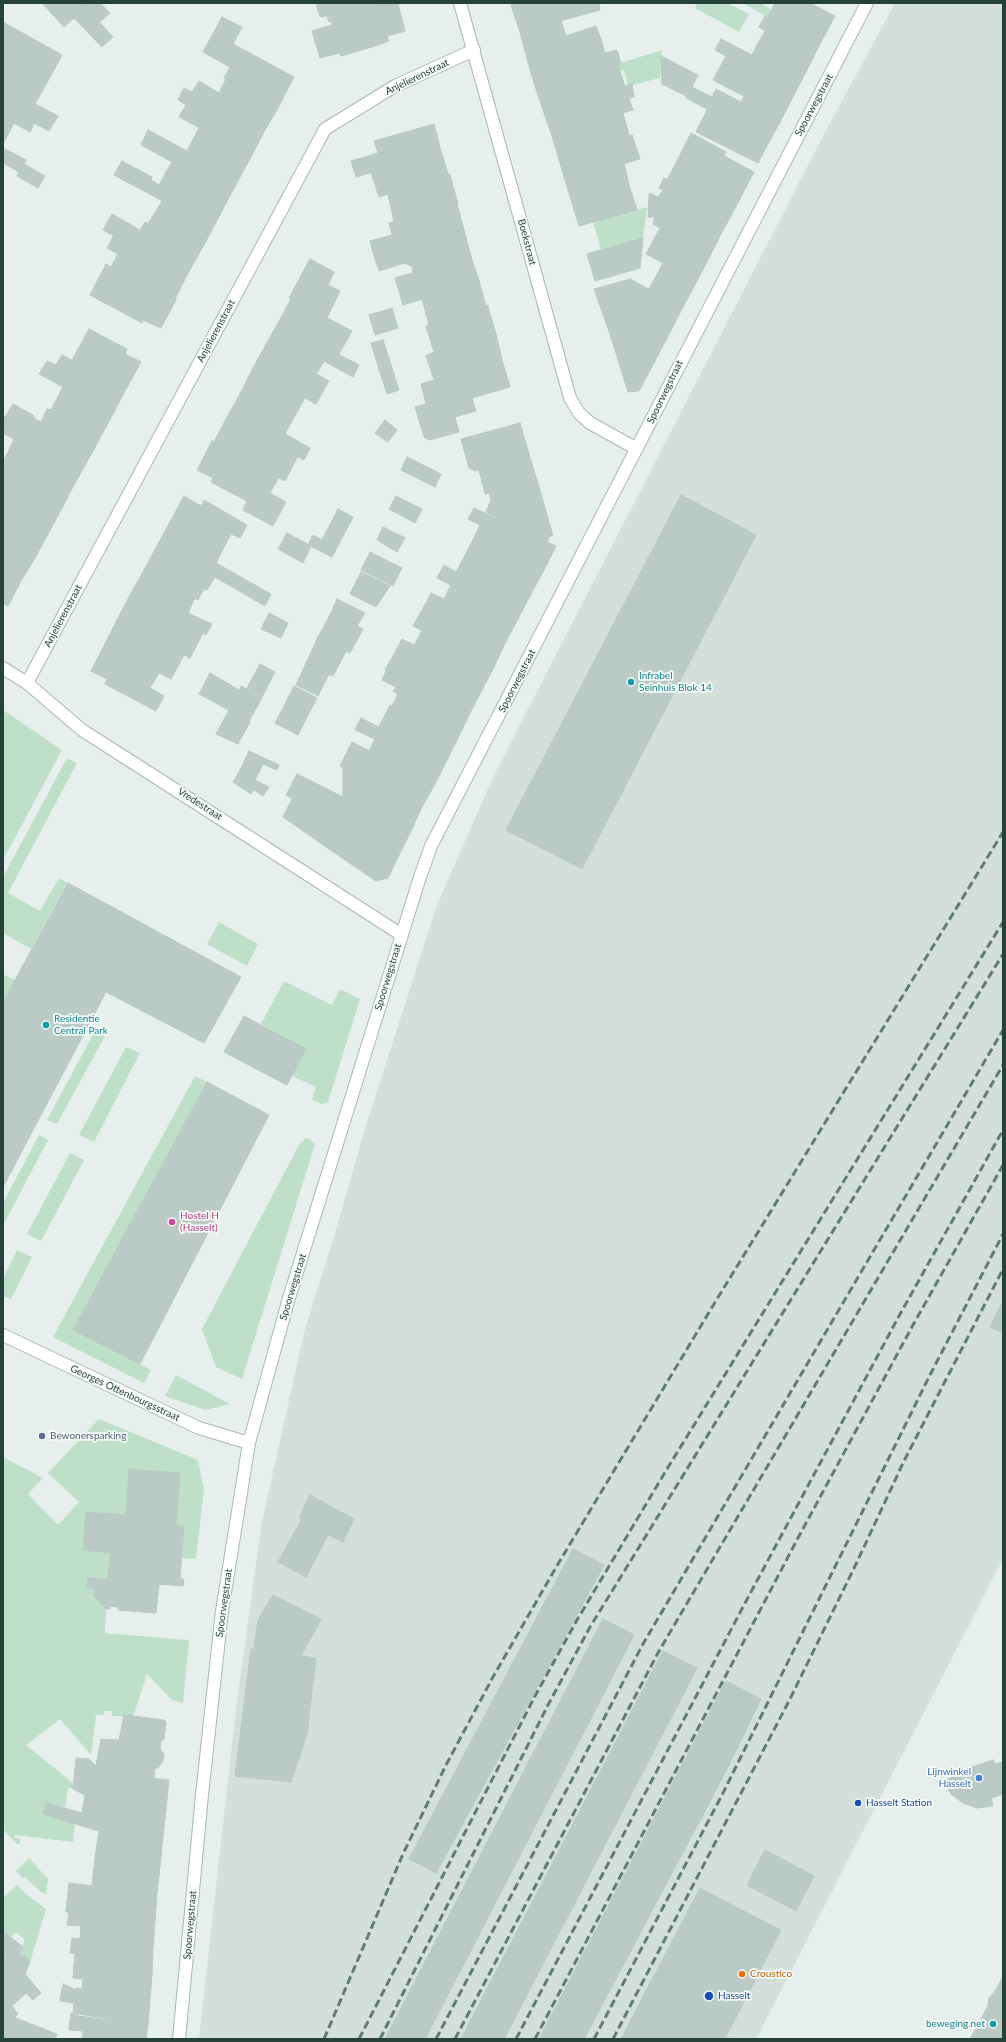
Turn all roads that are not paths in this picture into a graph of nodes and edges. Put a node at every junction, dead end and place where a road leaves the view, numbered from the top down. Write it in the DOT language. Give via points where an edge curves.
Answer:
graph roads {
  1 [pos="460,3"];
  2 [pos="867,3"];
  3 [pos="474,50"];
  4 [pos="637,449"];
  5 [pos="3,668"];
  6 [pos="27,683"];
  7 [pos="402,935"];
  8 [pos="3,1335"];
  9 [pos="249,1443"];
  10 [pos="179,2039"];
  1 -- 3 [label="street, Boekstraat"];
  2 -- 4 [label="street, Spoorwegstraat" via="684,353"];
  3 -- 4 [label="street, Boekstraat" via="570,398 590,423"];
  3 -- 6 [label="street, Anjelierenstraat" via="396,86 324,129"];
  4 -- 7 [label="street, Spoorwegstraat" via="431,846"];
  5 -- 6 [label="street, Vredestraat"];
  6 -- 7 [label="street, Vredestraat" via="82,730"];
  7 -- 9 [label="street, Spoorwegstraat" via="288,1298"];
  8 -- 9 [label="street, Georges Ottenbourgsstraat" via="198,1428"];
  9 -- 10 [label="street, Spoorwegstraat" via="222,1611"];
}
